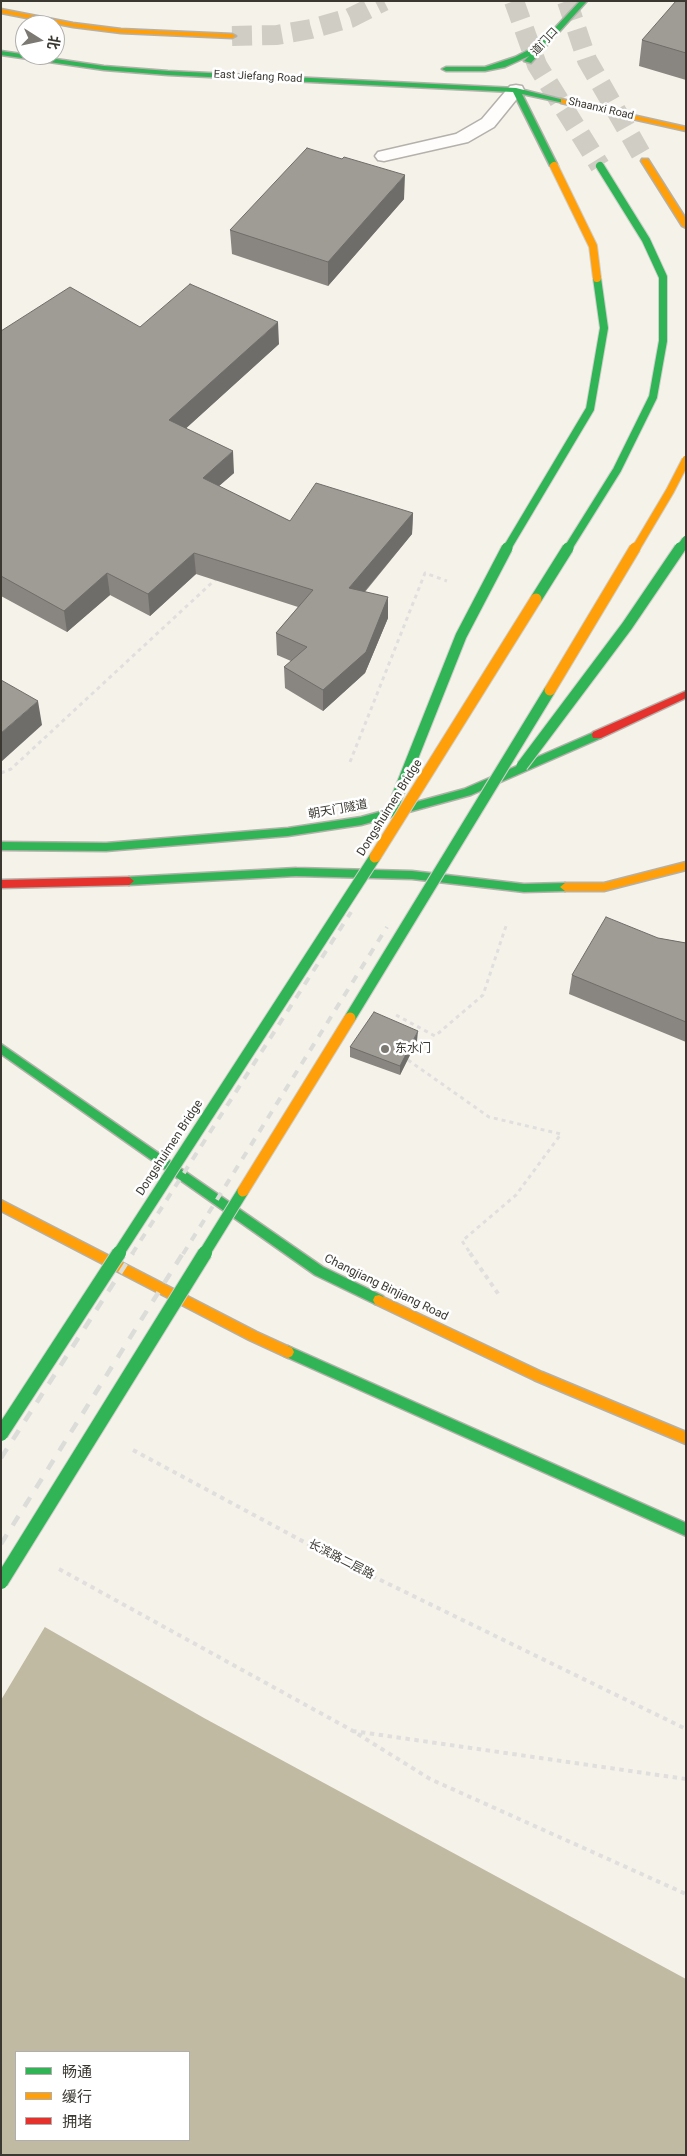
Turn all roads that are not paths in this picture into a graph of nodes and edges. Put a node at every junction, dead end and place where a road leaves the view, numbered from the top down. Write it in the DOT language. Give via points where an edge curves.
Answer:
graph roads {
  1 [pos="584,1"];
  2 [pos="1,12"];
  3 [pos="232,36"];
  4 [pos="540,46"];
  5 [pos="1,54"];
  6 [pos="437,69"];
  7 [pos="518,80"];
  8 [pos="686,129"];
  9 [pos="384,156"];
  10 [pos="645,160"];
  11 [pos="600,166"];
  12 [pos="686,226"];
  13 [pos="686,460"];
  14 [pos="686,540"];
  15 [pos="686,694"];
  16 [pos="1,846"];
  17 [pos="370,866"];
  18 [pos="683,869"];
  19 [pos="1,884"];
  20 [pos="432,885"];
  21 [pos="1,1048"];
  22 [pos="1,1205"];
  23 [pos="1,1434"];
  24 [pos="686,1438"];
  25 [pos="686,1530"];
  26 [pos="1,1582"];
  1 -- 4 [label="main road, 道门口"];
  2 -- 3 [label="main road" via="121,31"];
  4 -- 6 [label="main road" via="518,59 485,69"];
  4 -- 7 [label="main road, 道门口"];
  5 -- 7 [label="main road, East Jiefang Road" via="159,72"];
  7 -- 8 [label="main road, Shaanxi Road"];
  7 -- 9 [label="lane" via="488,123 462,138"];
  7 -- 17 [label="main road, bridge" via="554,166 593,246 604,328 590,409 502,557 461,636"];
  10 -- 12 [label="main road"];
  11 -- 17 [label="main road, Dongshuimen Bridge, bridge" via="646,240 663,277 664,341 653,397 617,470"];
  13 -- 20 [label="main road, bridge"];
  14 -- 20 [label="main road, bridge" via="627,626"];
  15 -- 16 [label="main road, 朝天门隧道" via="467,792 361,821 288,832 106,847"];
  17 -- 23 [label="main road, Dongshuimen Bridge, bridge"];
  18 -- 19 [label="main road" via="604,887 524,888 412,874 296,872 102,883"];
  20 -- 26 [label="main road, bridge"];
  21 -- 24 [label="main road, Changjiang Binjiang Road" via="318,1272 538,1376"];
  22 -- 25 [label="main road" via="253,1336"];
}
